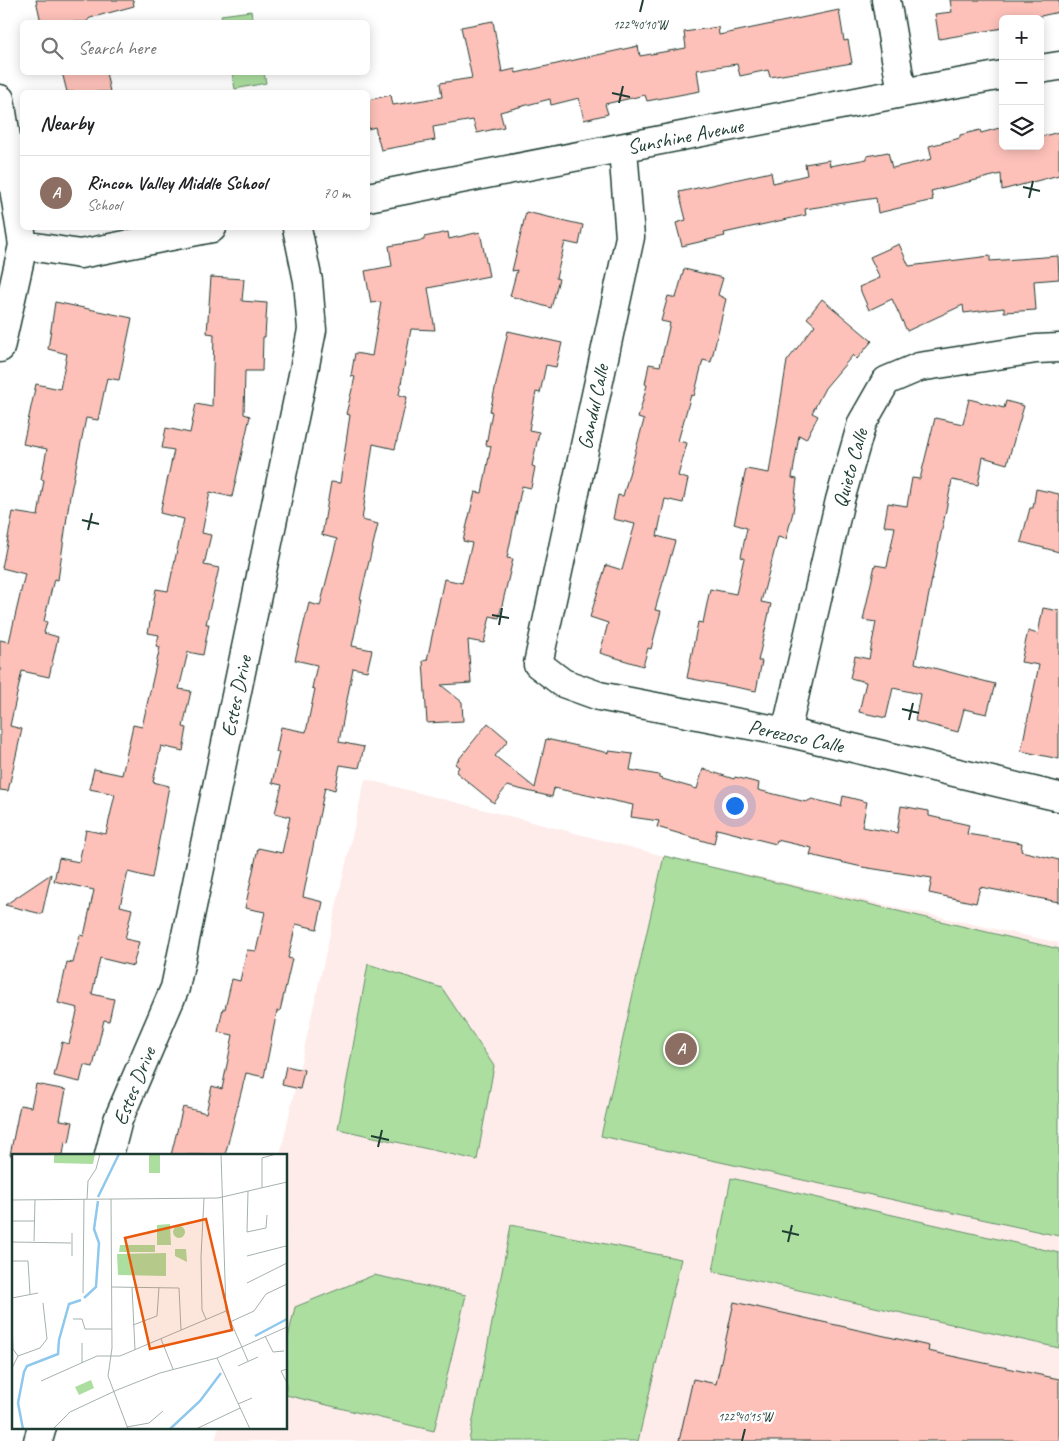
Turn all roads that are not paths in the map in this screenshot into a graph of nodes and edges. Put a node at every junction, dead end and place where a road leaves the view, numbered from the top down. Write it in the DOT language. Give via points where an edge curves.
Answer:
graph roads {
  1 [pos="886,0"];
  2 [pos="1059,66"];
  3 [pos="1044,68"];
  4 [pos="999,76"];
  5 [pos="902,93"];
  6 [pos="1,105"];
  7 [pos="623,149"];
  8 [pos="370,197"];
  9 [pos="20,226"];
  10 [pos="21,230"];
  11 [pos="202,230"];
  12 [pos="297,230"];
  13 [pos="23,245"];
  14 [pos="0,348"];
  15 [pos="1059,348"];
  16 [pos="538,664"];
  17 [pos="786,732"];
  18 [pos="1059,798"];
  19 [pos="109,1154"];
  20 [pos="42,1428"];
  21 [pos="38,1441"];
  1 -- 5 [label="street"];
  2 -- 3 [label="street"];
  4 -- 5 [label="street, Sunshine Avenue"];
  5 -- 7 [label="street, Sunshine Avenue"];
  6 -- 9 [label="street"];
  7 -- 8 [label="street, Sunshine Avenue"];
  7 -- 16 [label="street, Gandul Calle" via="630,237"];
  10 -- 13 [label="street"];
  11 -- 13 [label="street" via="80,254"];
  12 -- 19 [label="street, Estes Drive" via="308,281 312,330 306,362 175,988 118,1120"];
  13 -- 14 [label="street"];
  15 -- 17 [label="street, Quieto Calle" via="919,367 886,381 859,431"];
  16 -- 17 [label="street, Perezoso Calle" via="563,682 599,696"];
  17 -- 18 [label="street, Perezoso Calle"];
  20 -- 21 [label="street"];
}
